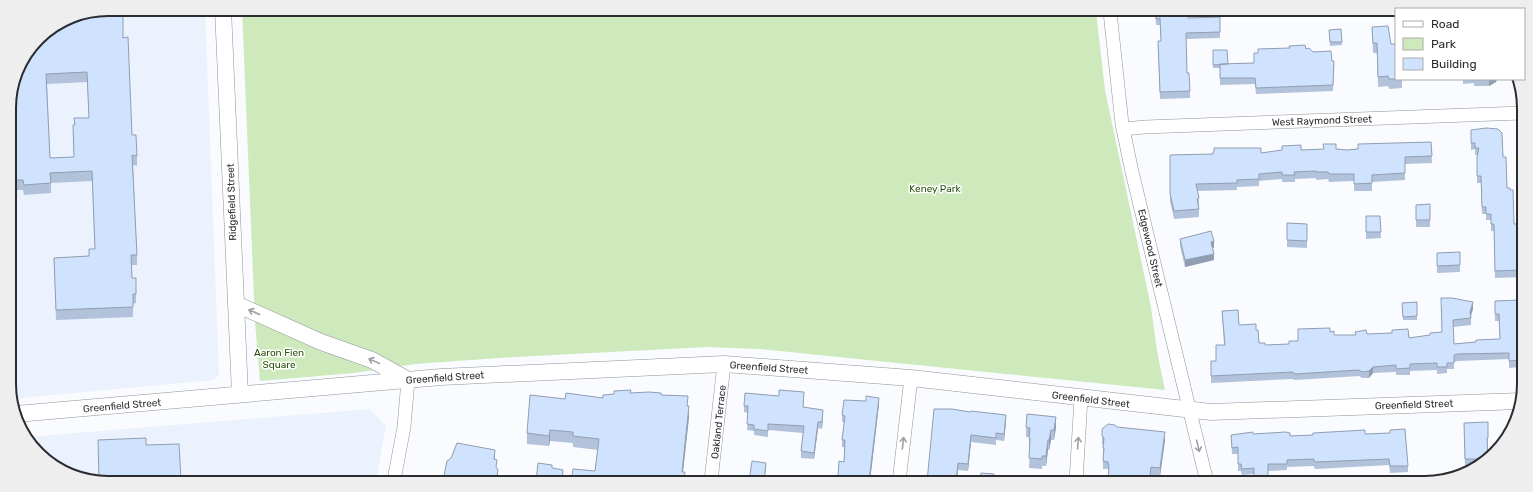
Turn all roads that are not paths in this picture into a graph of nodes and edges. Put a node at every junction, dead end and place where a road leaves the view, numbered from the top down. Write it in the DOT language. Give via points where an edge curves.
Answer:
graph roads {
  1 [pos="223,16"];
  2 [pos="1110,16"];
  3 [pos="1517,113"];
  4 [pos="1123,129"];
  5 [pos="236,304"];
  6 [pos="724,364"];
  7 [pos="911,378"];
  8 [pos="408,380"];
  9 [pos="240,394"];
  10 [pos="1081,398"];
  11 [pos="1515,401"];
  12 [pos="1189,410"];
  13 [pos="21,414"];
  14 [pos="395,476"];
  15 [pos="712,476"];
  16 [pos="900,476"];
  17 [pos="1076,476"];
  18 [pos="1205,476"];
  1 -- 5 [label="street, Ridgefield Street"];
  2 -- 4 [label="street, Edgewood Street"];
  3 -- 4 [label="street, West Raymond Street"];
  4 -- 12 [label="street, Edgewood Street"];
  8 -- 5 [label="street, one-way" via="372,360 321,342"];
  5 -- 9 [label="street, Ridgefield Street"];
  6 -- 7 [label="street, Greenfield Street"];
  6 -- 8 [label="street, Greenfield Street"];
  6 -- 15 [label="street, Oakland Terrace"];
  7 -- 10 [label="street, Greenfield Street"];
  16 -- 7 [label="street, one-way"];
  8 -- 9 [label="street, Greenfield Street"];
  8 -- 14 [label="street" via="404,427"];
  9 -- 13 [label="street, Greenfield Street"];
  10 -- 12 [label="street, Greenfield Street"];
  17 -- 10 [label="street, one-way"];
  11 -- 12 [label="street, Greenfield Street" via="1218,412"];
  12 -- 18 [label="street, Edgewood Street, one-way"];
}
